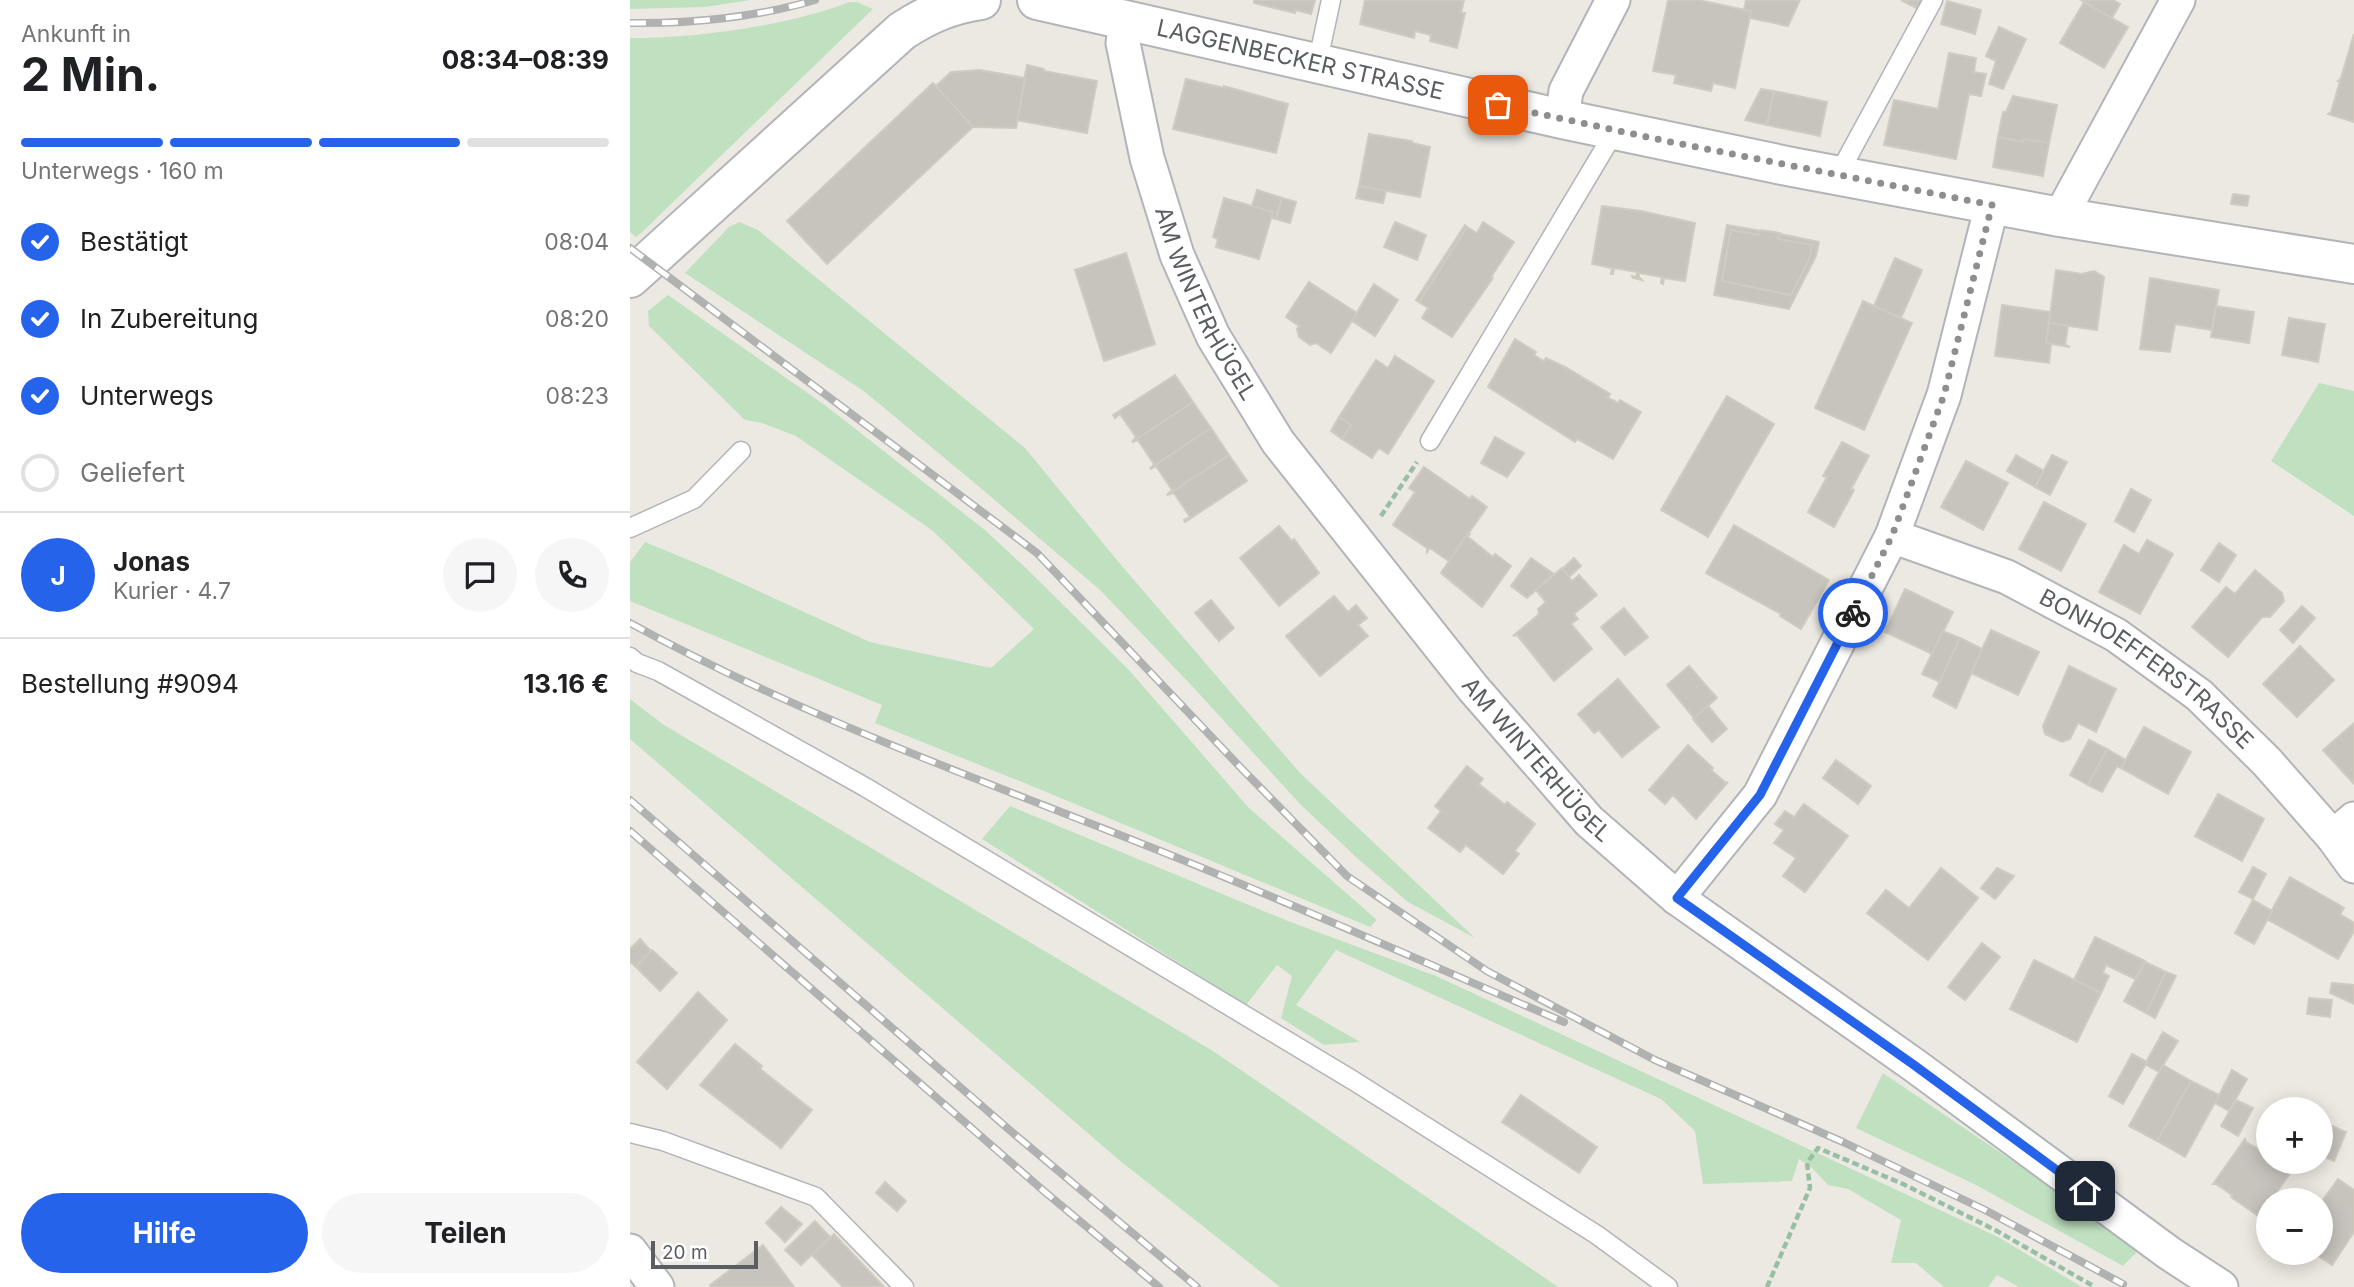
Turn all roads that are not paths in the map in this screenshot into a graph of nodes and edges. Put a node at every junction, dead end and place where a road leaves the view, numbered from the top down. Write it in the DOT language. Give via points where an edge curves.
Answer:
graph roads {
  1 [pos="981,0"];
  2 [pos="1037,0"];
  3 [pos="1331,0"];
  4 [pos="1613,0"];
  5 [pos="1933,0"];
  6 [pos="2178,0"];
  7 [pos="1126,19"];
  8 [pos="1317,65"];
  9 [pos="1562,120"];
  10 [pos="1615,131"];
  11 [pos="1838,175"];
  12 [pos="1992,205"];
  13 [pos="2060,217"];
  14 [pos="2354,264"];
  15 [pos="630,278"];
  16 [pos="1430,441"];
  17 [pos="741,450"];
  18 [pos="630,528"];
  19 [pos="1892,536"];
  20 [pos="630,657"];
  21 [pos="2343,828"];
  22 [pos="2354,866"];
  23 [pos="1677,898"];
  24 [pos="630,1133"];
  25 [pos="630,1251"];
  26 [pos="657,1287"];
  27 [pos="904,1287"];
  28 [pos="1668,1287"];
  29 [pos="2221,1287"];
  1 -- 15 [label="street" via="927,15 902,31"];
  2 -- 7 [label="street, LAGGENBECKER STRASSE"];
  3 -- 8 [label="lane"];
  4 -- 9 [label="street" via="1566,92"];
  5 -- 11 [label="lane"];
  6 -- 13 [label="street"];
  7 -- 8 [label="street, LAGGENBECKER STRASSE"];
  7 -- 23 [label="street, AM WINTERHÜGEL" via="1123,43 1147,158 1177,255 1213,336 1278,442 1473,688 1589,821"];
  8 -- 9 [label="street, LAGGENBECKER STRASSE"];
  9 -- 10 [label="street, LAGGENBECKER STRASSE"];
  10 -- 11 [label="street, LAGGENBECKER STRASSE"];
  10 -- 16 [label="lane"];
  11 -- 12 [label="street, LAGGENBECKER STRASSE"];
  12 -- 13 [label="street, LAGGENBECKER STRASSE"];
  12 -- 19 [label="street" via="1944,395"];
  13 -- 14 [label="street, LAGGENBECKER STRASSE"];
  17 -- 18 [label="lane" via="694,499"];
  19 -- 21 [label="street, BONHOEFFERSTRASSE" via="2007,577 2116,635 2199,695"];
  19 -- 23 [label="street" via="1760,795"];
  20 -- 28 [label="lane" via="865,787 1354,1081 1597,1235"];
  21 -- 22 [label="street, BONHOEFFERSTRASSE"];
  23 -- 29 [label="street, AM WINTERHÜGEL"];
  24 -- 27 [label="lane" via="816,1197"];
  25 -- 26 [label="street"];
}
